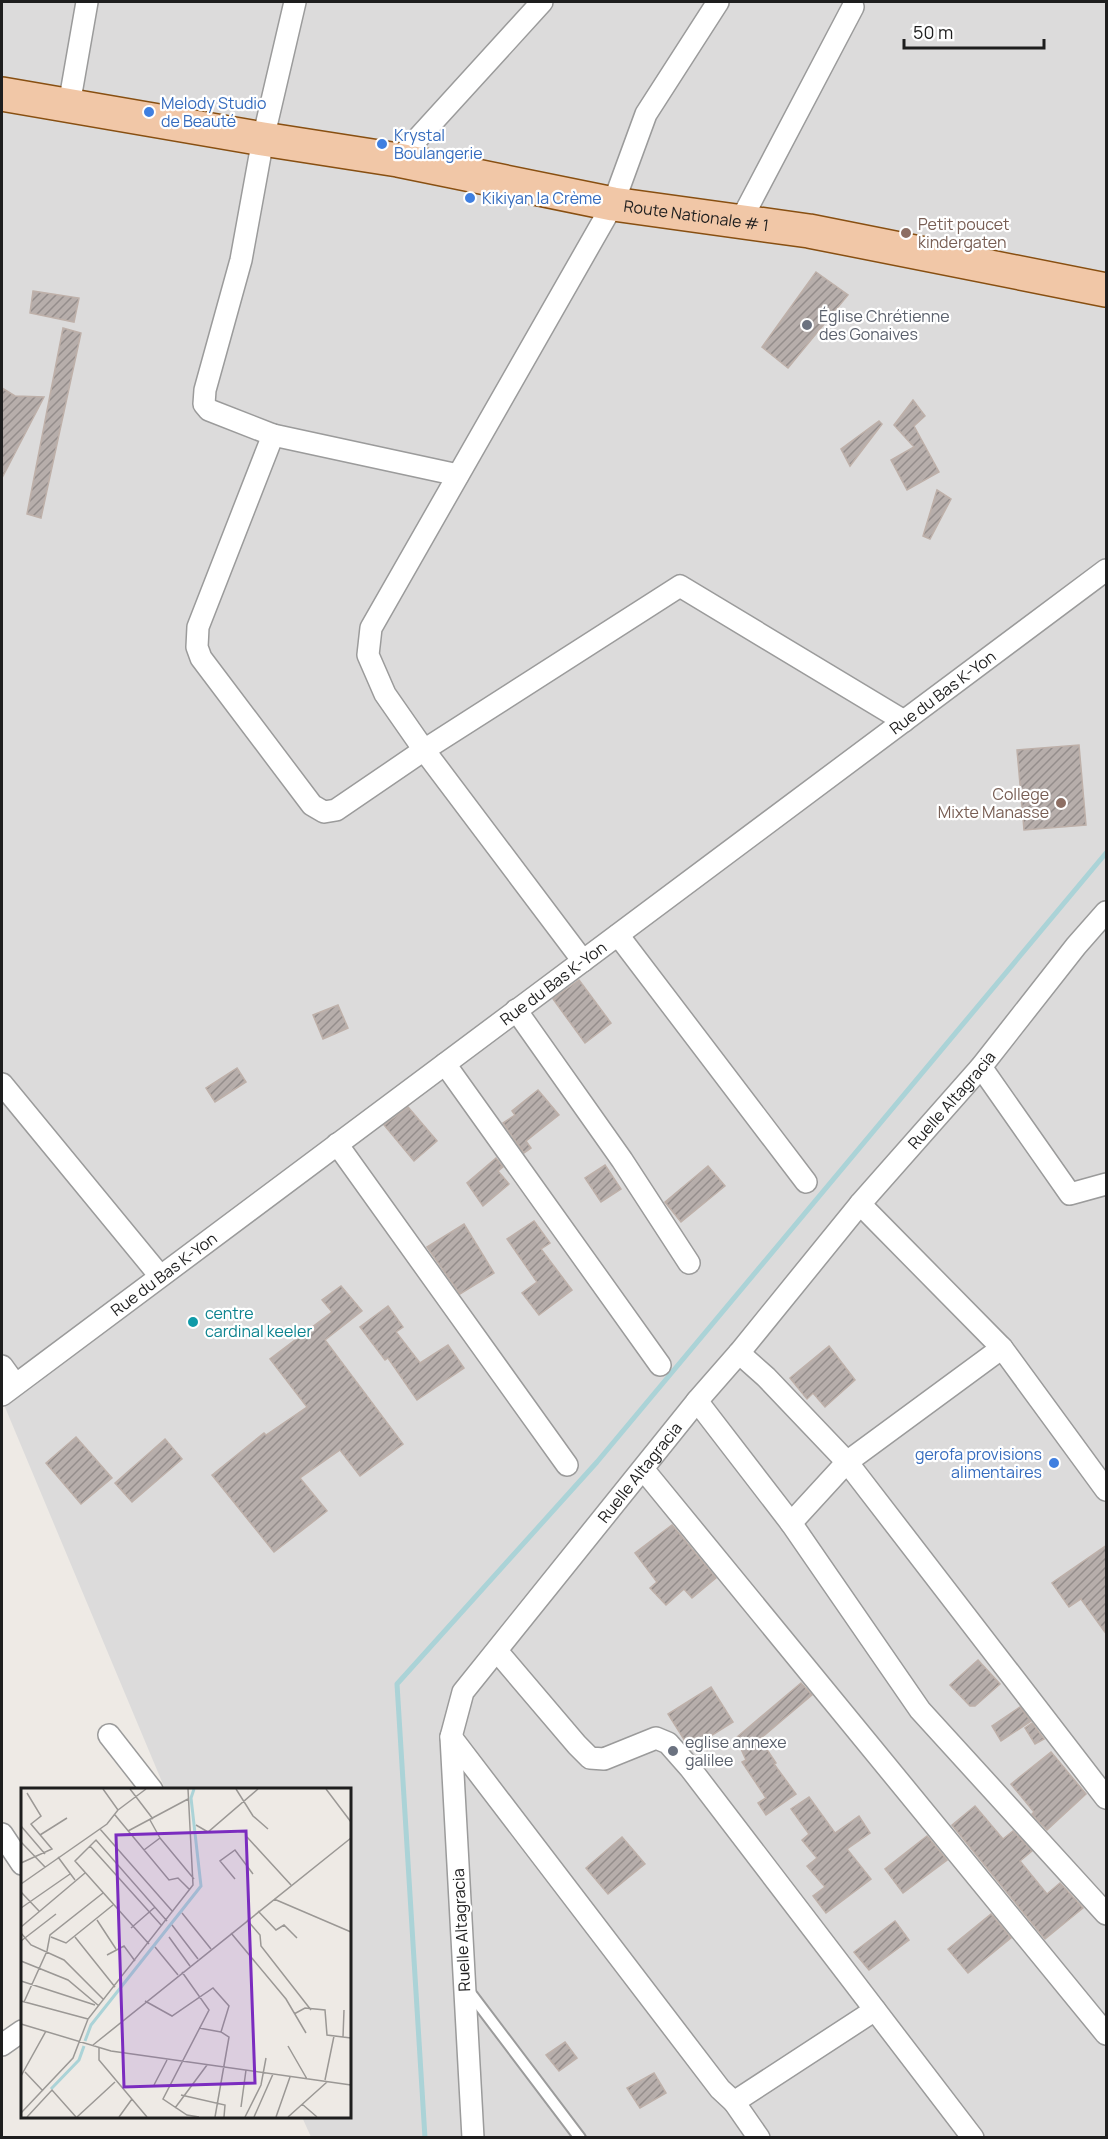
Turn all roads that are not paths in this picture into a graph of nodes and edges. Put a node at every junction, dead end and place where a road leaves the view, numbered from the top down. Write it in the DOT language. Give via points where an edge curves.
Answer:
graph roads {
  1 [pos="87,2"];
  2 [pos="296,2"];
  3 [pos="542,2"];
  4 [pos="718,2"];
  5 [pos="853,7"];
  6 [pos="2,94"];
  7 [pos="69,105"];
  8 [pos="263,139"];
  9 [pos="398,160"];
  10 [pos="613,204"];
  11 [pos="741,220"];
  12 [pos="1107,291"];
  13 [pos="273,435"];
  14 [pos="458,475"];
  15 [pos="1107,570"];
  16 [pos="904,721"];
  17 [pos="424,750"];
  18 [pos="1107,912"];
  19 [pos="618,934"];
  20 [pos="583,961"];
  21 [pos="516,1010"];
  22 [pos="445,1064"];
  23 [pos="981,1067"];
  24 [pos="2,1084"];
  25 [pos="337,1144"];
  26 [pos="806,1182"];
  27 [pos="1107,1184"];
  28 [pos="860,1204"];
  29 [pos="689,1263"];
  30 [pos="160,1276"];
  31 [pos="1002,1348"];
  32 [pos="739,1353"];
  33 [pos="660,1365"];
  34 [pos="2,1366"];
  35 [pos="8,1390"];
  36 [pos="697,1401"];
  37 [pos="848,1462"];
  38 [pos="567,1464"];
  39 [pos="644,1469"];
  40 [pos="1107,1490"];
  41 [pos="791,1523"];
  42 [pos="497,1650"];
  43 [pos="109,1735"];
  44 [pos="452,1737"];
  45 [pos="150,1788"];
  46 [pos="1107,1798"];
  47 [pos="2,1834"];
  48 [pos="21,1862"];
  49 [pos="1107,1914"];
  50 [pos="464,1984"];
  51 [pos="874,2010"];
  52 [pos="21,2032"];
  53 [pos="1107,2034"];
  54 [pos="2,2046"];
  55 [pos="734,2102"];
  56 [pos="473,2138"];
  57 [pos="580,2138"];
  58 [pos="759,2138"];
  59 [pos="973,2138"];
  1 -- 7 [label="street"];
  2 -- 8 [label="street"];
  3 -- 9 [label="street"];
  4 -- 10 [label="street" via="646,114"];
  5 -- 11 [label="street"];
  6 -- 7 [label="main road, Route Nationale # 1"];
  7 -- 8 [label="main road, Route Nationale # 1"];
  8 -- 9 [label="main road, Route Nationale # 1"];
  8 -- 13 [label="street" via="241,260 204,404 209,411"];
  9 -- 10 [label="main road, Route Nationale # 1"];
  10 -- 11 [label="main road, Route Nationale # 1"];
  10 -- 14 [label="street"];
  11 -- 12 [label="main road, Route Nationale # 1"];
  13 -- 14 [label="street"];
  13 -- 17 [label="street" via="198,627 201,658 312,805 324,812 336,810"];
  14 -- 17 [label="street" via="371,628 368,655 385,694"];
  15 -- 16 [label="street, Rue du Bas K-Yon"];
  16 -- 17 [label="street" via="680,586"];
  16 -- 19 [label="street, Rue du Bas K-Yon"];
  17 -- 20 [label="street"];
  18 -- 23 [label="street, Ruelle Altagracia"];
  19 -- 20 [label="street, Rue du Bas K-Yon"];
  19 -- 26 [label="street"];
  20 -- 21 [label="street, Rue du Bas K-Yon"];
  21 -- 22 [label="street, Rue du Bas K-Yon"];
  21 -- 29 [label="street"];
  22 -- 25 [label="street, Rue du Bas K-Yon"];
  22 -- 33 [label="street"];
  23 -- 27 [label="street" via="1070,1194"];
  23 -- 28 [label="street, Ruelle Altagracia"];
  24 -- 30 [label="street"];
  25 -- 30 [label="street, Rue du Bas K-Yon"];
  25 -- 38 [label="street"];
  28 -- 31 [label="street"];
  28 -- 32 [label="street, Ruelle Altagracia"];
  30 -- 35 [label="street, Rue du Bas K-Yon"];
  31 -- 37 [label="street"];
  31 -- 40 [label="street"];
  32 -- 36 [label="street, Ruelle Altagracia"];
  32 -- 37 [label="street"];
  34 -- 35 [label="street"];
  36 -- 39 [label="street, Ruelle Altagracia"];
  36 -- 41 [label="street"];
  37 -- 41 [label="street"];
  37 -- 46 [label="street"];
  39 -- 42 [label="street, Ruelle Altagracia"];
  39 -- 53 [label="street"];
  41 -- 49 [label="street" via="920,1710"];
  42 -- 44 [label="street, Ruelle Altagracia" via="463,1692"];
  42 -- 51 [label="street" via="590,1758 604,1759 656,1738 668,1743"];
  43 -- 45 [label="street"];
  44 -- 50 [label="street, Ruelle Altagracia"];
  44 -- 55 [label="street" via="720,2089"];
  47 -- 48 [label="street"];
  50 -- 56 [label="street, Ruelle Altagracia"];
  50 -- 57 [label="lane"];
  51 -- 55 [label="street"];
  51 -- 59 [label="street"];
  52 -- 54 [label="street"];
  55 -- 58 [label="street"];
}
